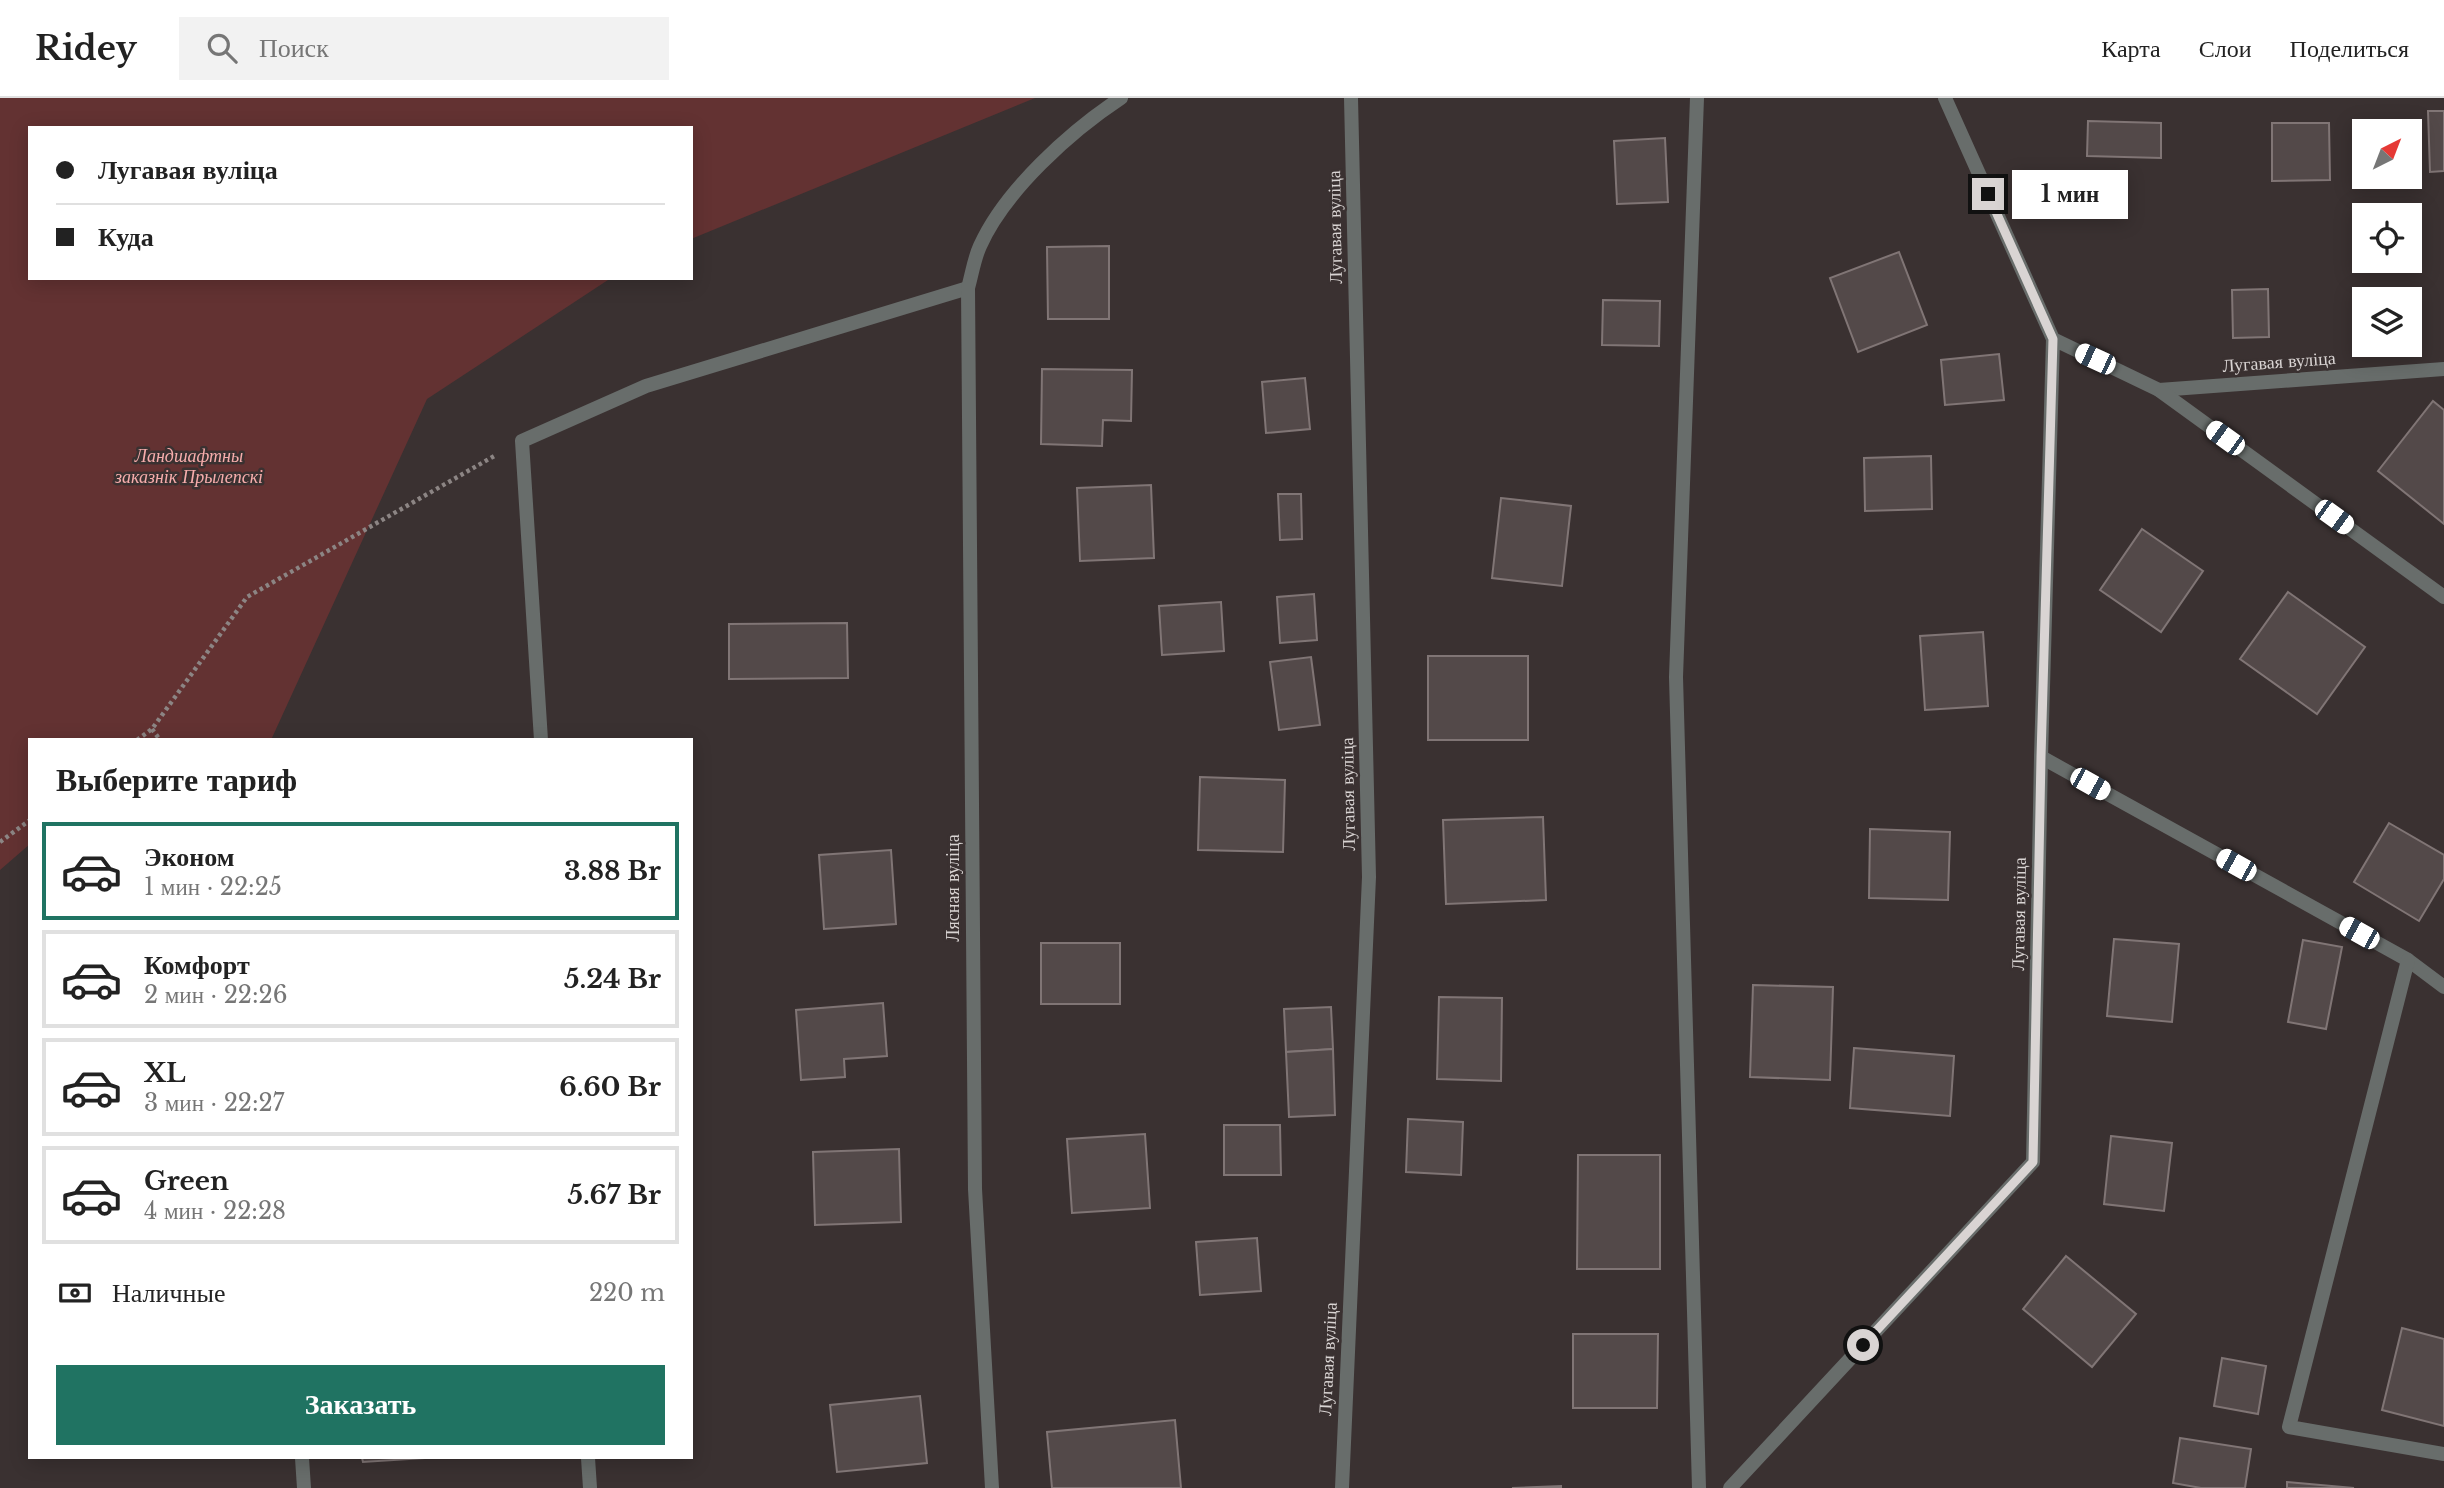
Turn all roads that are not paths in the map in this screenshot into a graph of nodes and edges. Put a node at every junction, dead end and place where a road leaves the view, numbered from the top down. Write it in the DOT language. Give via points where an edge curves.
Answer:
graph roads {
  1 [pos="1121,98"];
  2 [pos="1351,98"];
  3 [pos="1697,98"];
  4 [pos="1945,98"];
  5 [pos="968,288"];
  6 [pos="2053,339"];
  7 [pos="2444,369"];
  8 [pos="2159,390"];
  9 [pos="2444,597"];
  10 [pos="541,738"];
  11 [pos="2041,757"];
  12 [pos="2407,960"];
  13 [pos="2444,987"];
  14 [pos="2444,1454"];
  15 [pos="302,1459"];
  16 [pos="588,1459"];
  17 [pos="304,1488"];
  18 [pos="590,1488"];
  19 [pos="992,1488"];
  20 [pos="1342,1488"];
  21 [pos="1699,1488"];
  22 [pos="1730,1488"];
  1 -- 5 [label="street, Лясная вуліца" via="1091,118 1006,204 980,246"];
  2 -- 20 [label="street, Лугавая вуліца" via="1369,877"];
  3 -- 21 [label="street" via="1676,677"];
  4 -- 6 [label="street"];
  5 -- 10 [label="street" via="646,386 522,441"];
  5 -- 19 [label="street, Лясная вуліца" via="975,1189"];
  6 -- 8 [label="street, Лугавая вуліца"];
  6 -- 11 [label="street, Лугавая вуліца"];
  7 -- 8 [label="street, Лугавая вуліца"];
  8 -- 9 [label="street, Лугавая вуліца"];
  11 -- 12 [label="street"];
  11 -- 22 [label="street, Лугавая вуліца" via="2033,1162"];
  12 -- 13 [label="street"];
  12 -- 14 [label="street" via="2289,1427"];
  15 -- 17 [label="street"];
  16 -- 18 [label="street"];
}
